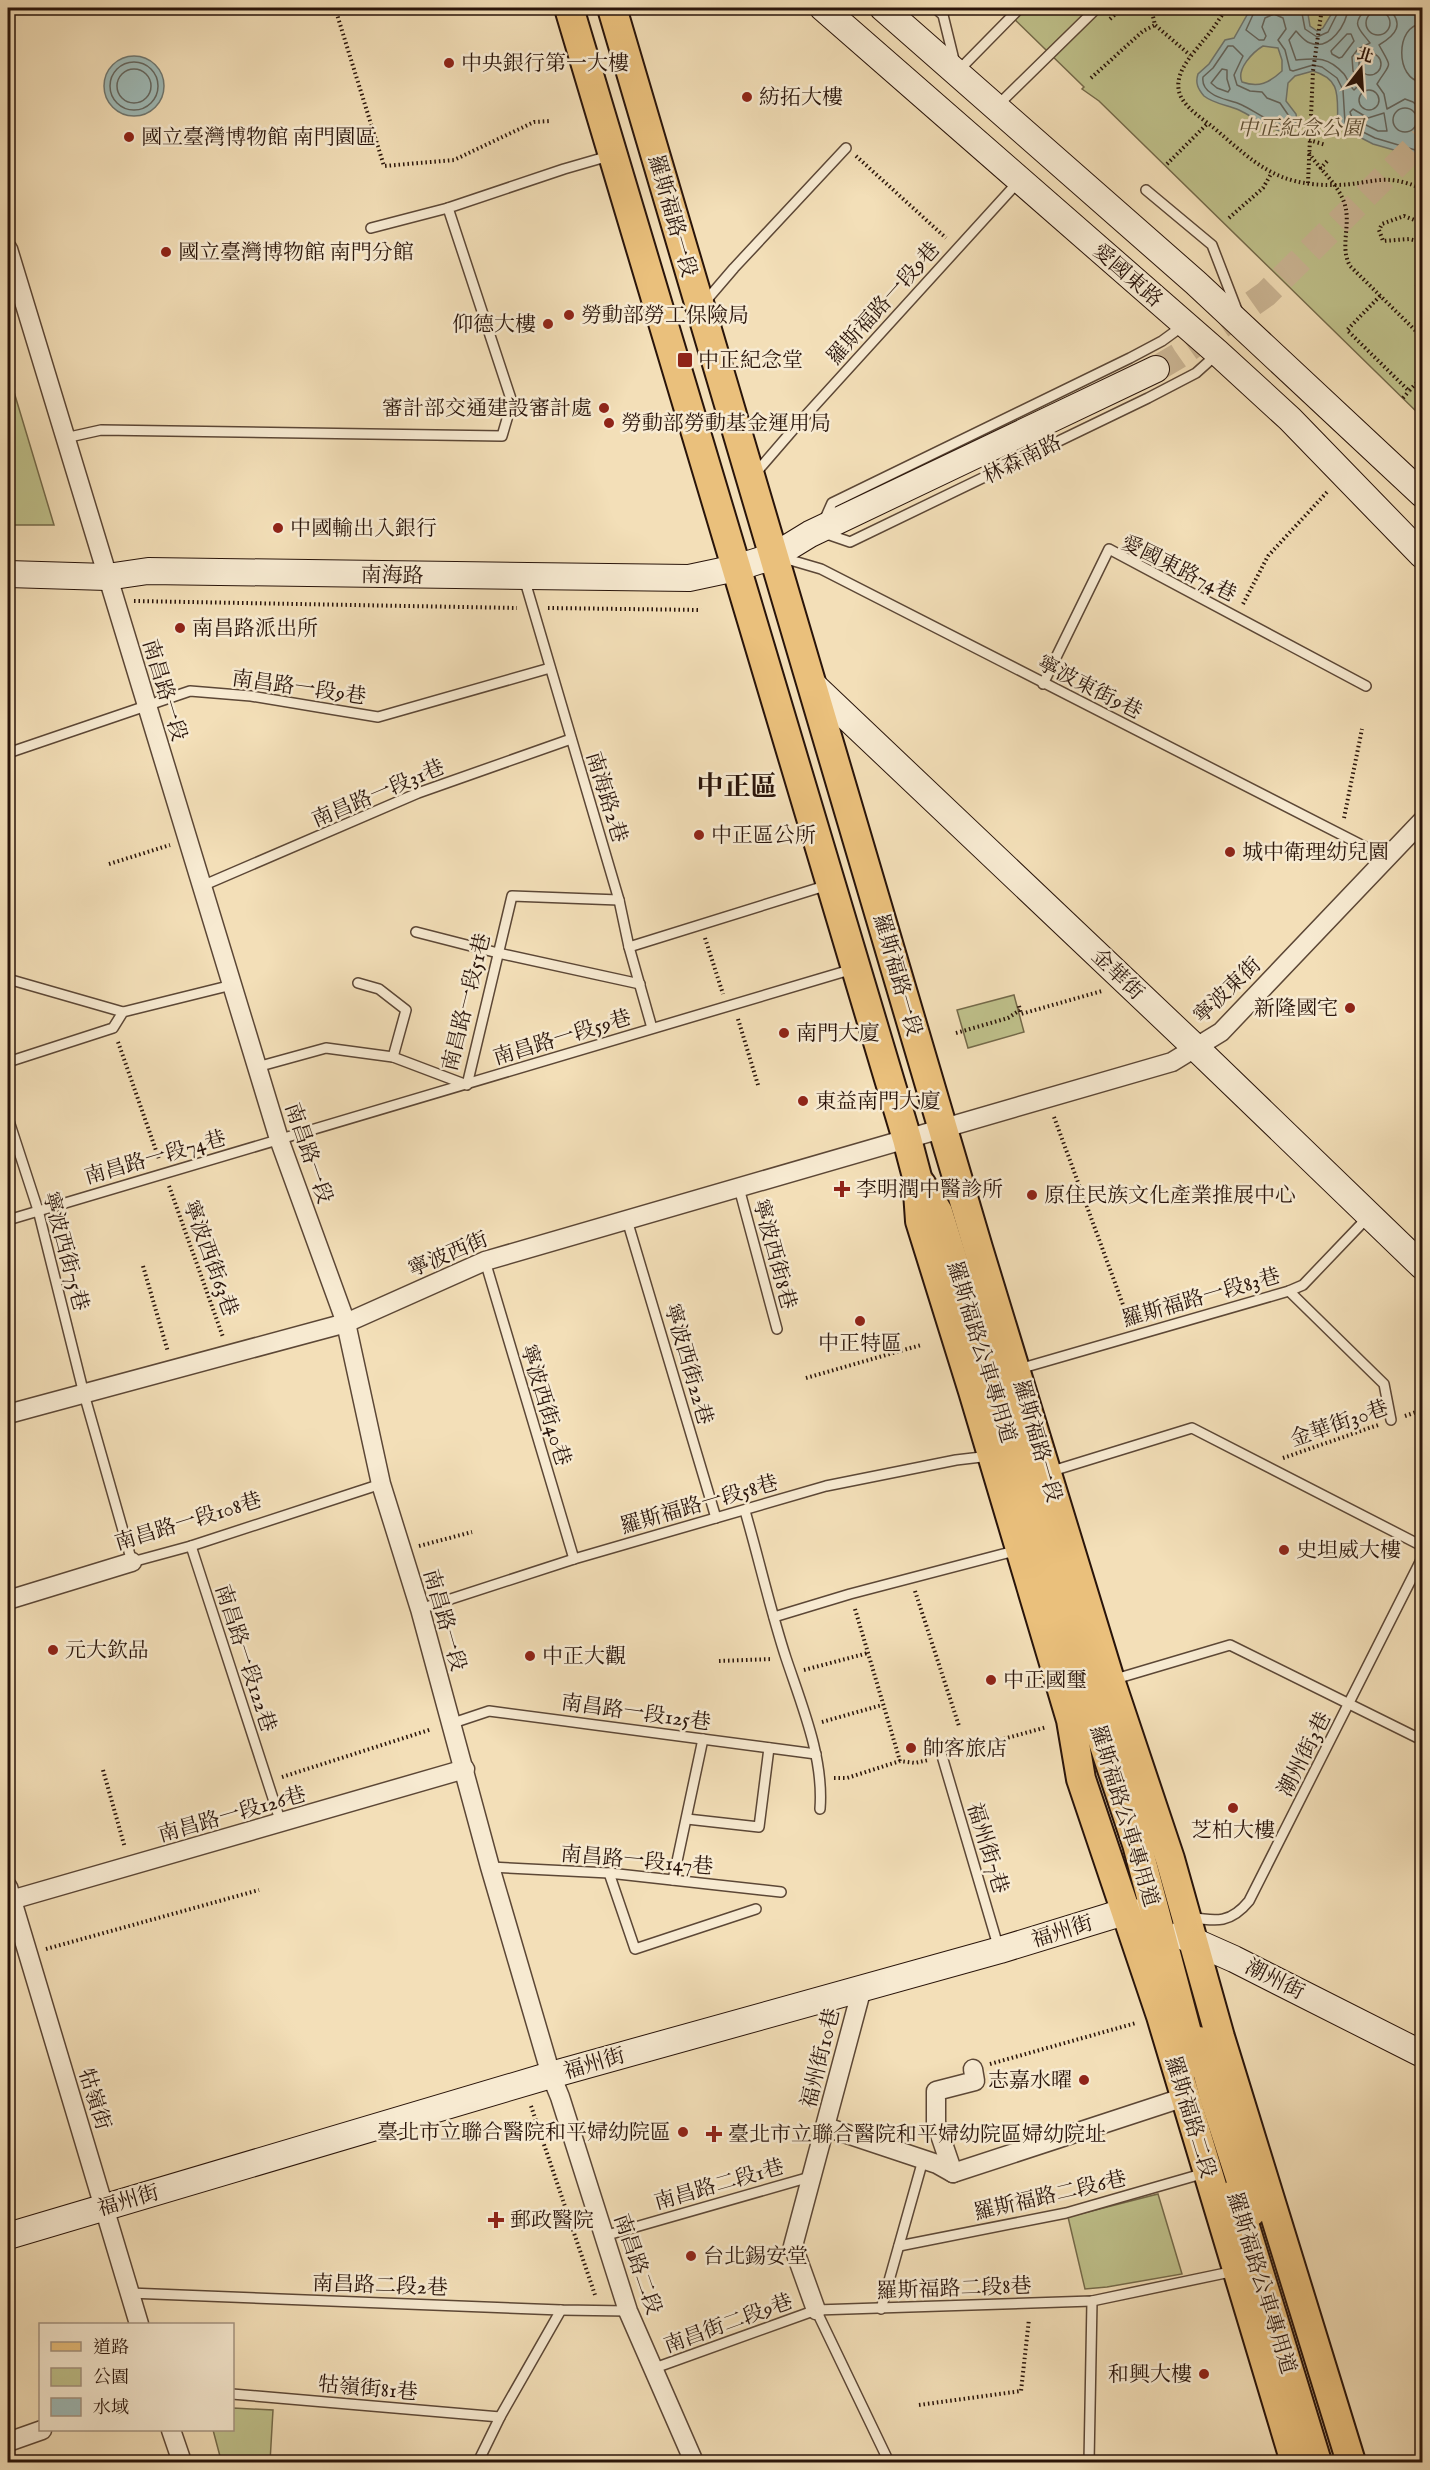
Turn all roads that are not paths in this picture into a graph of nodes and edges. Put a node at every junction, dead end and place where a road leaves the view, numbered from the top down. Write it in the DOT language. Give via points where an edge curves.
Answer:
graph roads {
  1 [pos="569,8"];
  2 [pos="612,8"];
  3 [pos="823,8"];
  4 [pos="883,8"];
  5 [pos="935,8"];
  6 [pos="1020,8"];
  7 [pos="1097,8"];
  8 [pos="957,72"];
  9 [pos="997,106"];
  10 [pos="846,148"];
  11 [pos="613,155"];
  12 [pos="1020,180"];
  13 [pos="1146,190"];
  14 [pos="448,208"];
  15 [pos="371,228"];
  16 [pos="8,249"];
  17 [pos="700,308"];
  18 [pos="1184,325"];
  19 [pos="1243,326"];
  20 [pos="1218,353"];
  21 [pos="1156,369"];
  22 [pos="65,438"];
  23 [pos="751,479"];
  24 [pos="1422,494"];
  25 [pos="819,531"];
  26 [pos="1422,555"];
  27 [pos="774,556"];
  28 [pos="736,568"];
  29 [pos="8,574"];
  30 [pos="524,576"];
  31 [pos="107,577"];
  32 [pos="550,668"];
  33 [pos="812,684"];
  34 [pos="1043,684"];
  35 [pos="1366,686"];
  36 [pos="146,707"];
  37 [pos="571,739"];
  38 [pos="8,753"];
  39 [pos="1422,821"];
  40 [pos="1387,858"];
  41 [pos="831,884"];
  42 [pos="202,886"];
  43 [pos="619,900"];
  44 [pos="416,932"];
  45 [pos="629,947"];
  46 [pos="498,953"];
  47 [pos="856,968"];
  48 [pos="8,979"];
  49 [pos="358,983"];
  50 [pos="640,984"];
  51 [pos="232,985"];
  52 [pos="123,1012"];
  53 [pos="652,1028"];
  54 [pos="1197,1048"];
  55 [pos="393,1057"];
  56 [pos="8,1062"];
  57 [pos="257,1067"];
  58 [pos="467,1085"];
  59 [pos="8,1118"];
  60 [pos="943,1129"];
  61 [pos="907,1138"];
  62 [pos="279,1139"];
  63 [pos="917,1177"];
  64 [pos="738,1188"];
  65 [pos="38,1210"];
  66 [pos="1370,1216"];
  67 [pos="8,1220"];
  68 [pos="627,1220"];
  69 [pos="485,1261"];
  70 [pos="1422,1266"];
  71 [pos="1289,1291"];
  72 [pos="346,1323"];
  73 [pos="777,1329"];
  74 [pos="1017,1370"];
  75 [pos="84,1394"];
  76 [pos="8,1414"];
  77 [pos="1391,1420"];
  78 [pos="992,1456"];
  79 [pos="1046,1473"];
  80 [pos="381,1484"];
  81 [pos="746,1510"];
  82 [pos="716,1518"];
  83 [pos="191,1546"];
  84 [pos="1422,1546"];
  85 [pos="1021,1550"];
  86 [pos="1422,1558"];
  87 [pos="574,1559"];
  88 [pos="132,1562"];
  89 [pos="8,1600"];
  90 [pos="420,1609"];
  91 [pos="774,1617"];
  92 [pos="1110,1680"];
  93 [pos="1351,1704"];
  94 [pos="453,1723"];
  95 [pos="703,1739"];
  96 [pos="1422,1740"];
  97 [pos="769,1748"];
  98 [pos="816,1754"];
  99 [pos="942,1756"];
  100 [pos="465,1769"];
  101 [pos="820,1809"];
  102 [pos="687,1819"];
  103 [pos="281,1823"];
  104 [pos="1170,1860"];
  105 [pos="490,1867"];
  106 [pos="609,1872"];
  107 [pos="673,1880"];
  108 [pos="781,1892"];
  109 [pos="10,1894"];
  110 [pos="756,1909"];
  111 [pos="1124,1912"];
  112 [pos="1172,1924"];
  113 [pos="14,1930"];
  114 [pos="1000,1950"];
  115 [pos="862,1988"];
  116 [pos="1422,2054"];
  117 [pos="973,2069"];
  118 [pos="551,2075"];
  119 [pos="1185,2097"];
  120 [pos="826,2127"];
  121 [pos="923,2160"];
  122 [pos="953,2173"];
  123 [pos="1208,2173"];
  124 [pos="810,2177"];
  125 [pos="102,2207"];
  126 [pos="8,2236"];
  127 [pos="604,2236"];
  128 [pos="899,2247"];
  129 [pos="1238,2271"];
  130 [pos="129,2293"];
  131 [pos="1092,2301"];
  132 [pos="881,2309"];
  133 [pos="561,2310"];
  134 [pos="816,2310"];
  135 [pos="628,2311"];
  136 [pos="138,2323"];
  137 [pos="652,2369"];
  138 [pos="234,2394"];
  139 [pos="500,2417"];
  140 [pos="39,2431"];
  141 [pos="171,2431"];
  142 [pos="8,2442"];
  143 [pos="1297,2462"];
  144 [pos="182,2463"];
  145 [pos="478,2463"];
  146 [pos="694,2463"];
  147 [pos="890,2463"];
  148 [pos="1089,2463"];
  149 [pos="1332,2463"];
  150 [pos="1351,2463"];
  1 -- 11 [label="main road, 羅斯福路一段"];
  2 -- 17 [label="main road, 羅斯福路一段"];
  3 -- 12 [label="street, 愛國東路"];
  4 -- 8 [label="street, 愛國東路"];
  5 -- 8 [label="lane" via="943,15"];
  6 -- 8 [label="lane"];
  7 -- 9 [label="lane"];
  8 -- 9 [label="street, 愛國東路"];
  9 -- 19 [label="street, 愛國東路"];
  10 -- 17 [label="lane"];
  11 -- 14 [label="lane"];
  11 -- 28 [label="main road, 羅斯福路一段"];
  12 -- 18 [label="street, 愛國東路"];
  12 -- 23 [label="lane, 羅斯福路一段9巷"];
  13 -- 19 [label="lane" via="1212,245"];
  14 -- 15 [label="lane"];
  14 -- 22 [label="lane" via="512,402 502,436 101,430"];
  16 -- 22 [label="street, 南昌路一段"];
  17 -- 23 [label="main road, 羅斯福路一段"];
  18 -- 20 [label="street, 愛國東路"];
  18 -- 25 [label="lane, 林森南路" via="1130,358 831,503"];
  19 -- 24 [label="street, 愛國東路"];
  20 -- 25 [label="lane, 林森南路" via="1196,373 1148,398 850,542"];
  20 -- 26 [label="street, 愛國東路" via="1290,419"];
  21 -- 25 [label="street, 林森南路"];
  22 -- 31 [label="street, 南昌路一段"];
  23 -- 27 [label="main road, 羅斯福路一段"];
  25 -- 27 [label="street, 林森南路"];
  27 -- 28 [label="street, 南海路"];
  27 -- 33 [label="main road, 羅斯福路一段"];
  27 -- 34 [label="lane, 寧波東街9巷" via="821,569"];
  28 -- 30 [label="street, 南海路" via="689,578"];
  28 -- 41 [label="main road, 羅斯福路一段"];
  29 -- 31 [label="street, 南海路"];
  30 -- 31 [label="street, 南海路" via="148,571"];
  30 -- 32 [label="lane, 南海路2巷"];
  31 -- 36 [label="street, 南昌路一段"];
  32 -- 36 [label="lane, 南昌路一段9巷" via="378,717 251,696 190,691"];
  32 -- 37 [label="lane, 南海路2巷"];
  33 -- 54 [label="street, 金華街"];
  33 -- 60 [label="main road, 羅斯福路一段"];
  34 -- 35 [label="lane, 愛國東路74巷" via="1109,549"];
  34 -- 40 [label="lane, 寧波東街9巷"];
  36 -- 38 [label="lane, 南昌路一段9巷"];
  36 -- 42 [label="street, 南昌路一段"];
  37 -- 42 [label="lane, 南昌路一段31巷" via="418,793"];
  37 -- 43 [label="lane, 南海路2巷"];
  39 -- 40 [label="street, 寧波東街"];
  40 -- 54 [label="street, 寧波東街" via="1221,1032"];
  41 -- 45 [label="lane"];
  41 -- 47 [label="main road, 羅斯福路一段"];
  42 -- 51 [label="street, 南昌路一段"];
  43 -- 45 [label="lane, 南海路2巷"];
  43 -- 46 [label="lane, 南昌路一段51巷" via="512,896"];
  44 -- 46 [label="lane"];
  45 -- 50 [label="lane, 南海路2巷"];
  46 -- 50 [label="lane"];
  46 -- 58 [label="lane, 南昌路一段51巷"];
  47 -- 53 [label="lane, 南昌路一段59巷"];
  47 -- 61 [label="main road, 羅斯福路一段"];
  48 -- 52 [label="lane"];
  49 -- 55 [label="lane" via="379,989 406,1010"];
  50 -- 53 [label="lane, 南海路2巷"];
  51 -- 52 [label="lane"];
  51 -- 57 [label="street, 南昌路一段"];
  52 -- 56 [label="lane" via="112,1028"];
  53 -- 58 [label="lane, 南昌路一段59巷"];
  54 -- 60 [label="street, 寧波東街" via="1172,1062"];
  54 -- 66 [label="street, 金華街"];
  55 -- 57 [label="lane, 南昌路一段51巷" via="326,1048"];
  55 -- 58 [label="lane, 南昌路一段51巷"];
  57 -- 62 [label="street, 南昌路一段"];
  58 -- 62 [label="lane, 南昌路一段59巷"];
  59 -- 65 [label="lane, 寧波西街75巷"];
  60 -- 61 [label="street, 寧波東街"];
  60 -- 74 [label="main road, 羅斯福路一段"];
  61 -- 63 [label="main road, 羅斯福路一段"];
  61 -- 64 [label="street, 寧波西街"];
  62 -- 65 [label="lane, 南昌路一段74巷"];
  62 -- 72 [label="street, 南昌路一段"];
  63 -- 78 [label="main road, 羅斯福路一段" via="920,1221"];
  63 -- 112 [label="main road, 羅斯福路公車專用道" via="938,1212 1090,1704 1137,1844"];
  64 -- 68 [label="street, 寧波西街"];
  64 -- 73 [label="lane, 寧波西街8巷"];
  65 -- 67 [label="lane, 南昌路一段74巷"];
  65 -- 75 [label="lane, 寧波西街75巷"];
  66 -- 70 [label="street, 金華街"];
  66 -- 71 [label="lane, 羅斯福路一段83巷" via="1303,1285"];
  68 -- 69 [label="street, 寧波西街"];
  68 -- 82 [label="lane, 寧波西街22巷"];
  69 -- 72 [label="street, 寧波西街"];
  69 -- 87 [label="lane, 寧波西街40巷"];
  71 -- 74 [label="lane, 羅斯福路一段83巷"];
  71 -- 77 [label="lane" via="1384,1384"];
  72 -- 75 [label="street, 寧波西街"];
  72 -- 80 [label="street, 南昌路一段"];
  74 -- 79 [label="main road, 羅斯福路一段"];
  75 -- 76 [label="street, 寧波西街"];
  75 -- 88 [label="lane, 寧波西街75巷"];
  78 -- 81 [label="lane, 羅斯福路一段58巷" via="826,1486"];
  78 -- 85 [label="main road, 羅斯福路一段"];
  79 -- 84 [label="lane" via="1192,1428"];
  79 -- 92 [label="main road, 羅斯福路一段"];
  80 -- 83 [label="lane, 南昌路一段108巷"];
  80 -- 90 [label="street, 南昌路一段"];
  81 -- 82 [label="lane, 羅斯福路一段58巷"];
  81 -- 91 [label="lane"];
  82 -- 87 [label="lane, 羅斯福路一段58巷"];
  83 -- 88 [label="lane, 南昌路一段108巷"];
  83 -- 103 [label="lane, 南昌路一段122巷"];
  85 -- 91 [label="lane"];
  85 -- 111 [label="main road, 羅斯福路一段" via="1071,1720 1081,1779"];
  86 -- 93 [label="lane, 潮州街3巷"];
  87 -- 90 [label="lane, 羅斯福路一段58巷"];
  88 -- 89 [label="street, 南昌路一段108巷"];
  90 -- 94 [label="street, 南昌路一段"];
  91 -- 98 [label="lane"];
  92 -- 93 [label="lane" via="1230,1645"];
  92 -- 104 [label="main road, 羅斯福路一段"];
  93 -- 96 [label="lane"];
  93 -- 112 [label="lane, 潮州街3巷" via="1239,1913 1224,1920"];
  94 -- 95 [label="lane, 南昌路一段125巷" via="489,1711"];
  94 -- 100 [label="street, 南昌路一段"];
  95 -- 97 [label="lane, 南昌路一段125巷"];
  95 -- 102 [label="lane"];
  97 -- 98 [label="lane, 南昌路一段125巷"];
  97 -- 102 [label="lane" via="759,1827"];
  98 -- 101 [label="lane" via="822,1779"];
  99 -- 114 [label="lane, 福州街7巷"];
  100 -- 103 [label="street, 南昌路一段126巷"];
  100 -- 105 [label="street, 南昌路一段"];
  102 -- 107 [label="lane"];
  103 -- 109 [label="street, 南昌路一段126巷" via="130,1866"];
  104 -- 112 [label="main road, 羅斯福路公車專用道"];
  105 -- 106 [label="lane, 南昌路一段147巷"];
  105 -- 118 [label="street, 南昌路一段"];
  106 -- 107 [label="lane, 南昌路一段147巷"];
  106 -- 110 [label="lane" via="634,1949"];
  107 -- 108 [label="lane, 南昌路一段147巷"];
  109 -- 113 [label="street, 牯嶺街"];
  111 -- 112 [label="street, 福州街"];
  111 -- 114 [label="street, 福州街"];
  111 -- 119 [label="main road, 羅斯福路二段"];
  112 -- 116 [label="street, 潮州街"];
  112 -- 143 [label="main road, 羅斯福路公車專用道" via="1190,2045"];
  112 -- 149 [label="main road, 羅斯福路公車專用道" via="1173,1950 1214,2097"];
  112 -- 150 [label="main road"];
  113 -- 125 [label="street, 牯嶺街" via="27,1954"];
  114 -- 115 [label="street, 福州街"];
  115 -- 118 [label="street, 福州街"];
  115 -- 120 [label="street, 福州街10巷"];
  117 -- 122 [label="street" via="975,2081 936,2091 936,2123"];
  118 -- 125 [label="street, 福州街"];
  118 -- 127 [label="street, 南昌路二段"];
  119 -- 122 [label="street"];
  119 -- 123 [label="main road, 羅斯福路二段"];
  120 -- 121 [label="street"];
  120 -- 124 [label="street, 福州街10巷"];
  121 -- 122 [label="street"];
  121 -- 128 [label="lane"];
  123 -- 128 [label="lane, 羅斯福路二段6巷" via="1066,2213"];
  123 -- 129 [label="main road, 羅斯福路二段"];
  124 -- 127 [label="lane, 南昌路二段1巷"];
  124 -- 134 [label="street, 福州街10巷" via="793,2246"];
  125 -- 126 [label="street, 福州街"];
  125 -- 130 [label="street, 牯嶺街"];
  127 -- 135 [label="street, 南昌路二段"];
  128 -- 132 [label="lane"];
  129 -- 131 [label="lane, 羅斯福路二段8巷"];
  129 -- 143 [label="main road, 羅斯福路二段"];
  130 -- 133 [label="lane, 南昌路二段2巷"];
  130 -- 136 [label="street, 牯嶺街"];
  131 -- 132 [label="lane, 羅斯福路二段8巷"];
  131 -- 148 [label="lane"];
  132 -- 134 [label="lane, 羅斯福路二段8巷"];
  133 -- 135 [label="lane, 南昌路二段2巷"];
  133 -- 139 [label="lane"];
  134 -- 137 [label="lane, 南昌街二段9巷"];
  134 -- 147 [label="lane"];
  135 -- 137 [label="street, 南昌路二段"];
  137 -- 146 [label="street, 南昌路二段"];
  138 -- 139 [label="lane, 牯嶺街81巷"];
  139 -- 145 [label="lane"];
  140 -- 142 [label="street"];
  141 -- 144 [label="street"];
}
